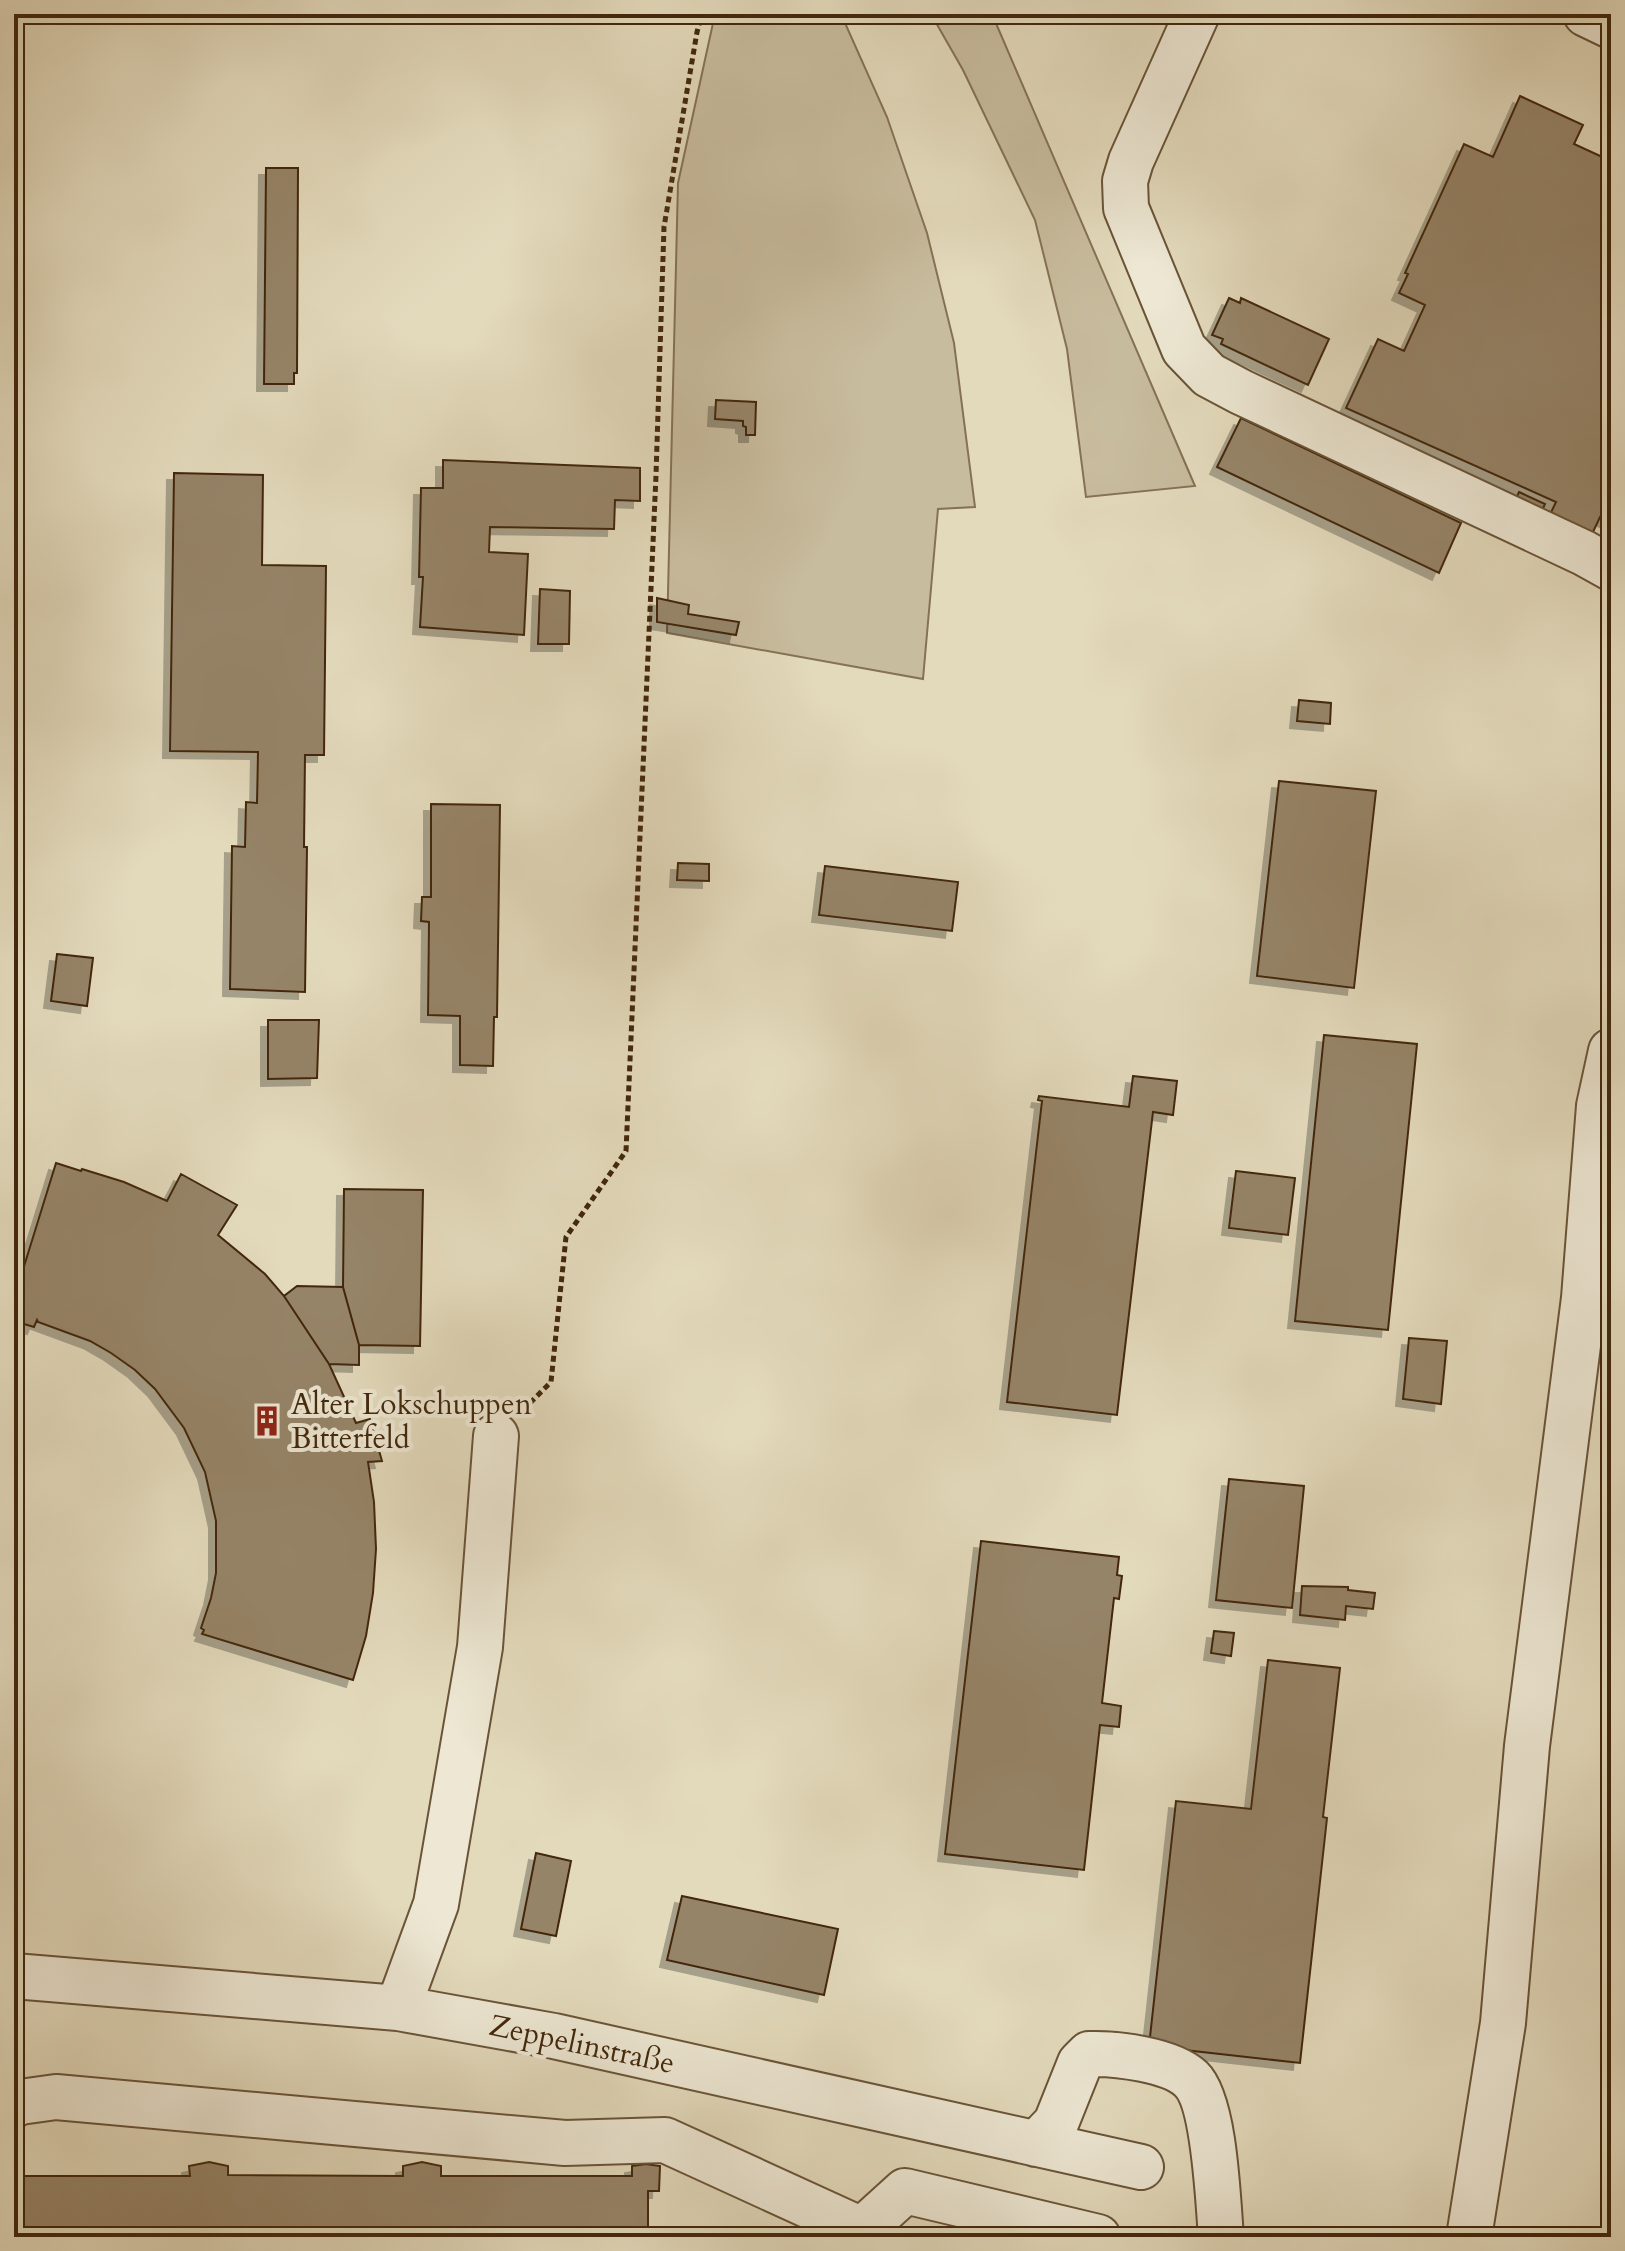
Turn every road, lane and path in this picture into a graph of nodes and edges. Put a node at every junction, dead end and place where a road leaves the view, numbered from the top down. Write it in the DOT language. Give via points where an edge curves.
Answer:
graph roads {
  1 [pos="702,14"];
  2 [pos="1197,14"];
  3 [pos="1586,14"];
  4 [pos="1611,26"];
  5 [pos="1611,568"];
  6 [pos="1611,1051"];
  7 [pos="496,1436"];
  8 [pos="14,1976"];
  9 [pos="398,2008"];
  10 [pos="14,2105"];
  11 [pos="1036,2144"];
  12 [pos="1141,2167"];
  13 [pos="862,2233"];
  14 [pos="1098,2237"];
  15 [pos="1221,2237"];
  16 [pos="1469,2237"];
  1 -- 7 [label="path" via="664,227 626,1151 566,1237 551,1382"];
  2 -- 5 [label="lane" via="1125,181 1126,208 1184,349 1209,375 1241,392"];
  3 -- 4 [label="lane"];
  6 -- 16 [label="lane" via="1599,1106 1584,1298 1527,1746 1503,2023"];
  7 -- 9 [label="lane" via="480,1647 436,1904"];
  8 -- 9 [label="lane, Zeppelinstraße"];
  9 -- 11 [label="lane, Zeppelinstraße" via="554,2036"];
  10 -- 13 [label="lane" via="56,2097 565,2143 665,2140"];
  11 -- 12 [label="lane, Zeppelinstraße"];
  11 -- 15 [label="lane" via="1056,2123 1080,2063 1089,2054 1108,2053 1173,2069 1190,2078 1201,2093 1214,2148"];
  13 -- 14 [label="lane" via="905,2191"];
}
